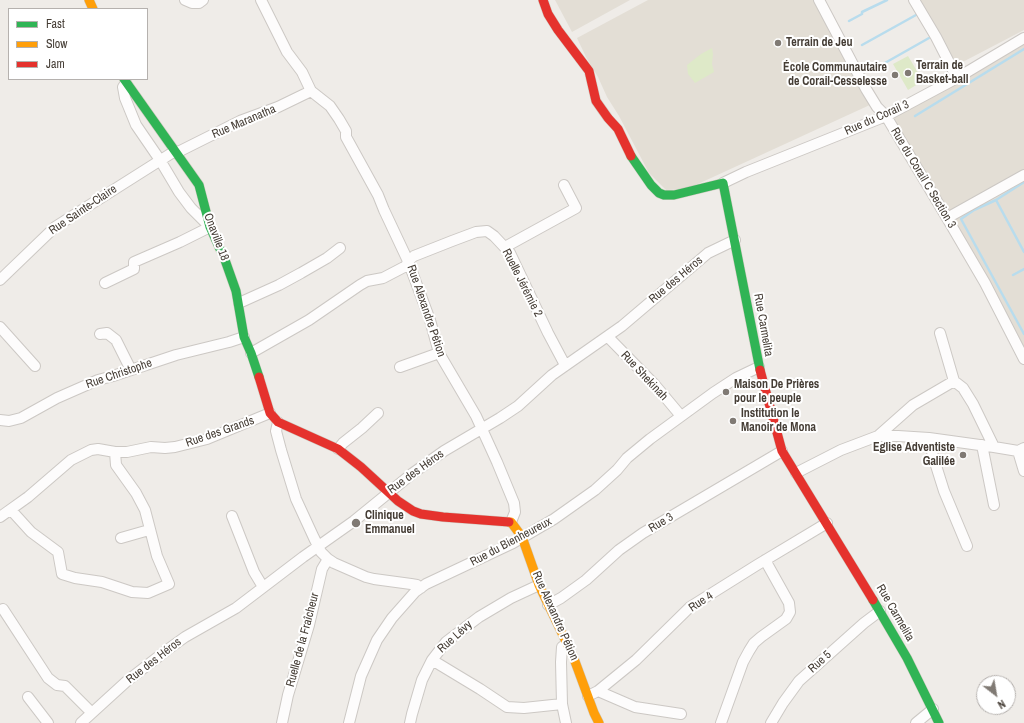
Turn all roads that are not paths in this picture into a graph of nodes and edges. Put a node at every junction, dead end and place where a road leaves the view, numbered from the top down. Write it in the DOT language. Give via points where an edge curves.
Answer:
graph roads {
  1 [pos="185,0"];
  2 [pos="203,0"];
  3 [pos="261,0"];
  4 [pos="543,0"];
  5 [pos="819,0"];
  6 [pos="914,0"];
  7 [pos="1024,38"];
  8 [pos="957,78"];
  9 [pos="125,81"];
  10 [pos="311,91"];
  11 [pos="886,116"];
  12 [pos="176,152"];
  13 [pos="160,160"];
  14 [pos="1024,175"];
  15 [pos="723,183"];
  16 [pos="564,185"];
  17 [pos="948,218"];
  18 [pos="210,227"];
  19 [pos="734,240"];
  20 [pos="506,247"];
  21 [pos="340,248"];
  22 [pos="408,261"];
  23 [pos="0,279"];
  24 [pos="105,283"];
  25 [pos="239,303"];
  26 [pos="0,327"];
  27 [pos="940,333"];
  28 [pos="100,334"];
  29 [pos="244,337"];
  30 [pos="608,337"];
  31 [pos="251,353"];
  32 [pos="439,353"];
  33 [pos="1024,359"];
  34 [pos="565,365"];
  35 [pos="35,366"];
  36 [pos="400,367"];
  37 [pos="759,367"];
  38 [pos="131,370"];
  39 [pos="954,381"];
  40 [pos="270,413"];
  41 [pos="378,413"];
  42 [pos="681,416"];
  43 [pos="0,420"];
  44 [pos="278,422"];
  45 [pos="483,428"];
  46 [pos="878,436"];
  47 [pos="929,438"];
  48 [pos="982,445"];
  49 [pos="994,447"];
  50 [pos="338,449"];
  51 [pos="1021,450"];
  52 [pos="782,451"];
  53 [pos="115,452"];
  54 [pos="1024,471"];
  55 [pos="796,473"];
  56 [pos="389,492"];
  57 [pos="994,505"];
  58 [pos="11,510"];
  59 [pos="232,516"];
  60 [pos="0,517"];
  61 [pos="511,522"];
  62 [pos="827,523"];
  63 [pos="149,530"];
  64 [pos="121,538"];
  65 [pos="522,538"];
  66 [pos="318,546"];
  67 [pos="967,546"];
  68 [pos="328,559"];
  69 [pos="765,560"];
  70 [pos="539,585"];
  71 [pos="263,587"];
  72 [pos="420,588"];
  73 [pos="548,605"];
  74 [pos="3,609"];
  75 [pos="880,611"];
  76 [pos="566,644"];
  77 [pos="432,660"];
  78 [pos="598,691"];
  79 [pos="588,696"];
  80 [pos="28,697"];
  81 [pos="562,704"];
  82 [pos="933,709"];
  83 [pos="92,713"];
  84 [pos="681,714"];
  85 [pos="48,723"];
  86 [pos="81,723"];
  87 [pos="282,723"];
  88 [pos="349,723"];
  89 [pos="410,723"];
  90 [pos="566,723"];
  91 [pos="599,723"];
  92 [pos="721,723"];
  93 [pos="771,723"];
  94 [pos="916,723"];
  95 [pos="939,723"];
  1 -- 2 [label="street" via="192,3"];
  3 -- 10 [label="street, Rue Alexandre Pétion" via="287,52 302,72"];
  4 -- 15 [label="street" via="558,30 589,71 596,101 618,129 631,156 651,185 659,193 674,196"];
  5 -- 11 [label="street, Rue du Corail C Section 3" via="866,89"];
  6 -- 8 [label="street"];
  7 -- 8 [label="street, Rue du Corail 3"];
  8 -- 11 [label="street, Rue du Corail 3"];
  9 -- 12 [label="street, Onaville 18"];
  9 -- 13 [label="street" via="125,98 136,125"];
  10 -- 12 [label="street, Rue Maranatha"];
  10 -- 22 [label="street, Rue Alexandre Pétion" via="330,106 346,131 346,137 372,183"];
  11 -- 15 [label="street, Rue du Corail 3"];
  11 -- 17 [label="street, Rue du Corail C Section 3"];
  12 -- 13 [label="street, Rue Sainte-Claire"];
  12 -- 18 [label="street, Onaville 18" via="199,185"];
  13 -- 18 [label="street" via="183,198"];
  13 -- 23 [label="street, Rue Sainte-Claire" via="55,227"];
  14 -- 17 [label="street"];
  15 -- 19 [label="street, Rue Carmelita"];
  16 -- 20 [label="street" via="576,208"];
  17 -- 33 [label="street, Rue du Corail C Section 3"];
  18 -- 24 [label="street" via="134,262 134,269"];
  18 -- 25 [label="street, Onaville 18" via="225,260"];
  19 -- 30 [label="street, Rue des Héros" via="708,253"];
  19 -- 37 [label="street, Rue Carmelita"];
  20 -- 22 [label="street, Ruelle Jérémie 2" via="487,231 458,238 414,256"];
  20 -- 34 [label="street, Ruelle Jérémie 2"];
  21 -- 25 [label="street" via="301,274"];
  22 -- 31 [label="street, Ruelle Jérémie 2" via="406,266 393,274 367,281 309,320"];
  22 -- 32 [label="street, Rue Alexandre Pétion" via="430,320"];
  25 -- 29 [label="street, Onaville 18"];
  26 -- 35 [label="street"];
  27 -- 39 [label="street"];
  28 -- 38 [label="street" via="107,333 116,340"];
  29 -- 31 [label="street, Onaville 18"];
  29 -- 38 [label="street, Rue Christophe"];
  30 -- 34 [label="street, Rue des Héros"];
  30 -- 42 [label="street, Rue Shekinah"];
  31 -- 40 [label="street, Onaville 18"];
  32 -- 36 [label="street"];
  32 -- 45 [label="street, Rue Alexandre Pétion"];
  34 -- 45 [label="street, Rue des Héros" via="518,406"];
  37 -- 42 [label="street, Rue du Bienheureux" via="736,378"];
  37 -- 52 [label="street, Rue Carmelita"];
  38 -- 43 [label="street, Rue Christophe" via="90,382 15,421"];
  39 -- 46 [label="street" via="913,405"];
  39 -- 49 [label="street" via="963,388"];
  40 -- 44 [label="street"];
  40 -- 53 [label="street, Rue des Grands" via="207,439 165,448 151,447"];
  41 -- 50 [label="street"];
  42 -- 65 [label="street, Rue du Bienheureux" via="636,451 595,490 554,520"];
  44 -- 50 [label="street"];
  44 -- 66 [label="street" via="276,431 285,465 296,499"];
  45 -- 56 [label="street, Rue des Héros" via="444,451"];
  45 -- 61 [label="street, Rue Alexandre Pétion" via="514,503 514,516"];
  46 -- 47 [label="street"];
  46 -- 55 [label="street" via="841,450"];
  47 -- 48 [label="street"];
  47 -- 67 [label="street" via="944,491"];
  48 -- 49 [label="street"];
  48 -- 57 [label="street"];
  49 -- 51 [label="street"];
  50 -- 56 [label="street"];
  51 -- 54 [label="street"];
  52 -- 55 [label="street, Rue Carmelita"];
  52 -- 73 [label="street, Rue 3" via="643,534 619,550 586,580"];
  53 -- 58 [label="street, Rue des Grands" via="98,449 81,454"];
  53 -- 63 [label="street" via="116,465 145,510"];
  55 -- 62 [label="street, Rue Carmelita"];
  56 -- 61 [label="street" via="406,507 421,514"];
  56 -- 66 [label="street, Rue des Héros"];
  58 -- 60 [label="street, Rue des Grands"];
  58 -- 63 [label="street" via="32,532 58,552 62,574 102,582 132,592 148,593 169,584"];
  59 -- 71 [label="street" via="254,572"];
  61 -- 65 [label="street, Rue Alexandre Pétion"];
  62 -- 69 [label="street, Rue 4"];
  62 -- 75 [label="street, Rue Carmelita"];
  63 -- 64 [label="street"];
  65 -- 70 [label="street, Rue Alexandre Pétion"];
  65 -- 72 [label="street, Rue du Bienheureux"];
  66 -- 68 [label="street"];
  66 -- 71 [label="street, Rue des Héros"];
  68 -- 72 [label="street" via="366,577 417,585"];
  68 -- 87 [label="street, Ruelle de la Fraîcheur" via="322,569"];
  69 -- 78 [label="street, Rue 4" via="690,607 646,652"];
  69 -- 92 [label="street" via="789,603 790,612 786,619 761,637 749,650"];
  70 -- 73 [label="street, Rue Alexandre Pétion"];
  70 -- 77 [label="street, Rue Lévy" via="479,616 446,642"];
  71 -- 83 [label="street, Rue des Héros" via="236,608 167,650"];
  72 -- 88 [label="street, Rue du Bienheureux" via="392,618 377,640 362,676"];
  73 -- 76 [label="street, Rue Alexandre Pétion"];
  74 -- 83 [label="street" via="48,678 65,686"];
  75 -- 82 [label="street, Rue Carmelita"];
  75 -- 93 [label="street, Rue 5" via="799,681"];
  76 -- 79 [label="street, Rue Alexandre Pétion"];
  76 -- 81 [label="street" via="562,647 561,662"];
  77 -- 81 [label="street" via="507,706"];
  77 -- 89 [label="street, Rue Lévy" via="422,680"];
  78 -- 79 [label="street, Rue 4"];
  78 -- 84 [label="street" via="635,707"];
  79 -- 91 [label="street, Rue Alexandre Pétion"];
  80 -- 85 [label="street"];
  81 -- 90 [label="street"];
  82 -- 94 [label="street"];
  82 -- 95 [label="street, Rue Carmelita"];
  83 -- 86 [label="street, Rue des Héros"];
}
